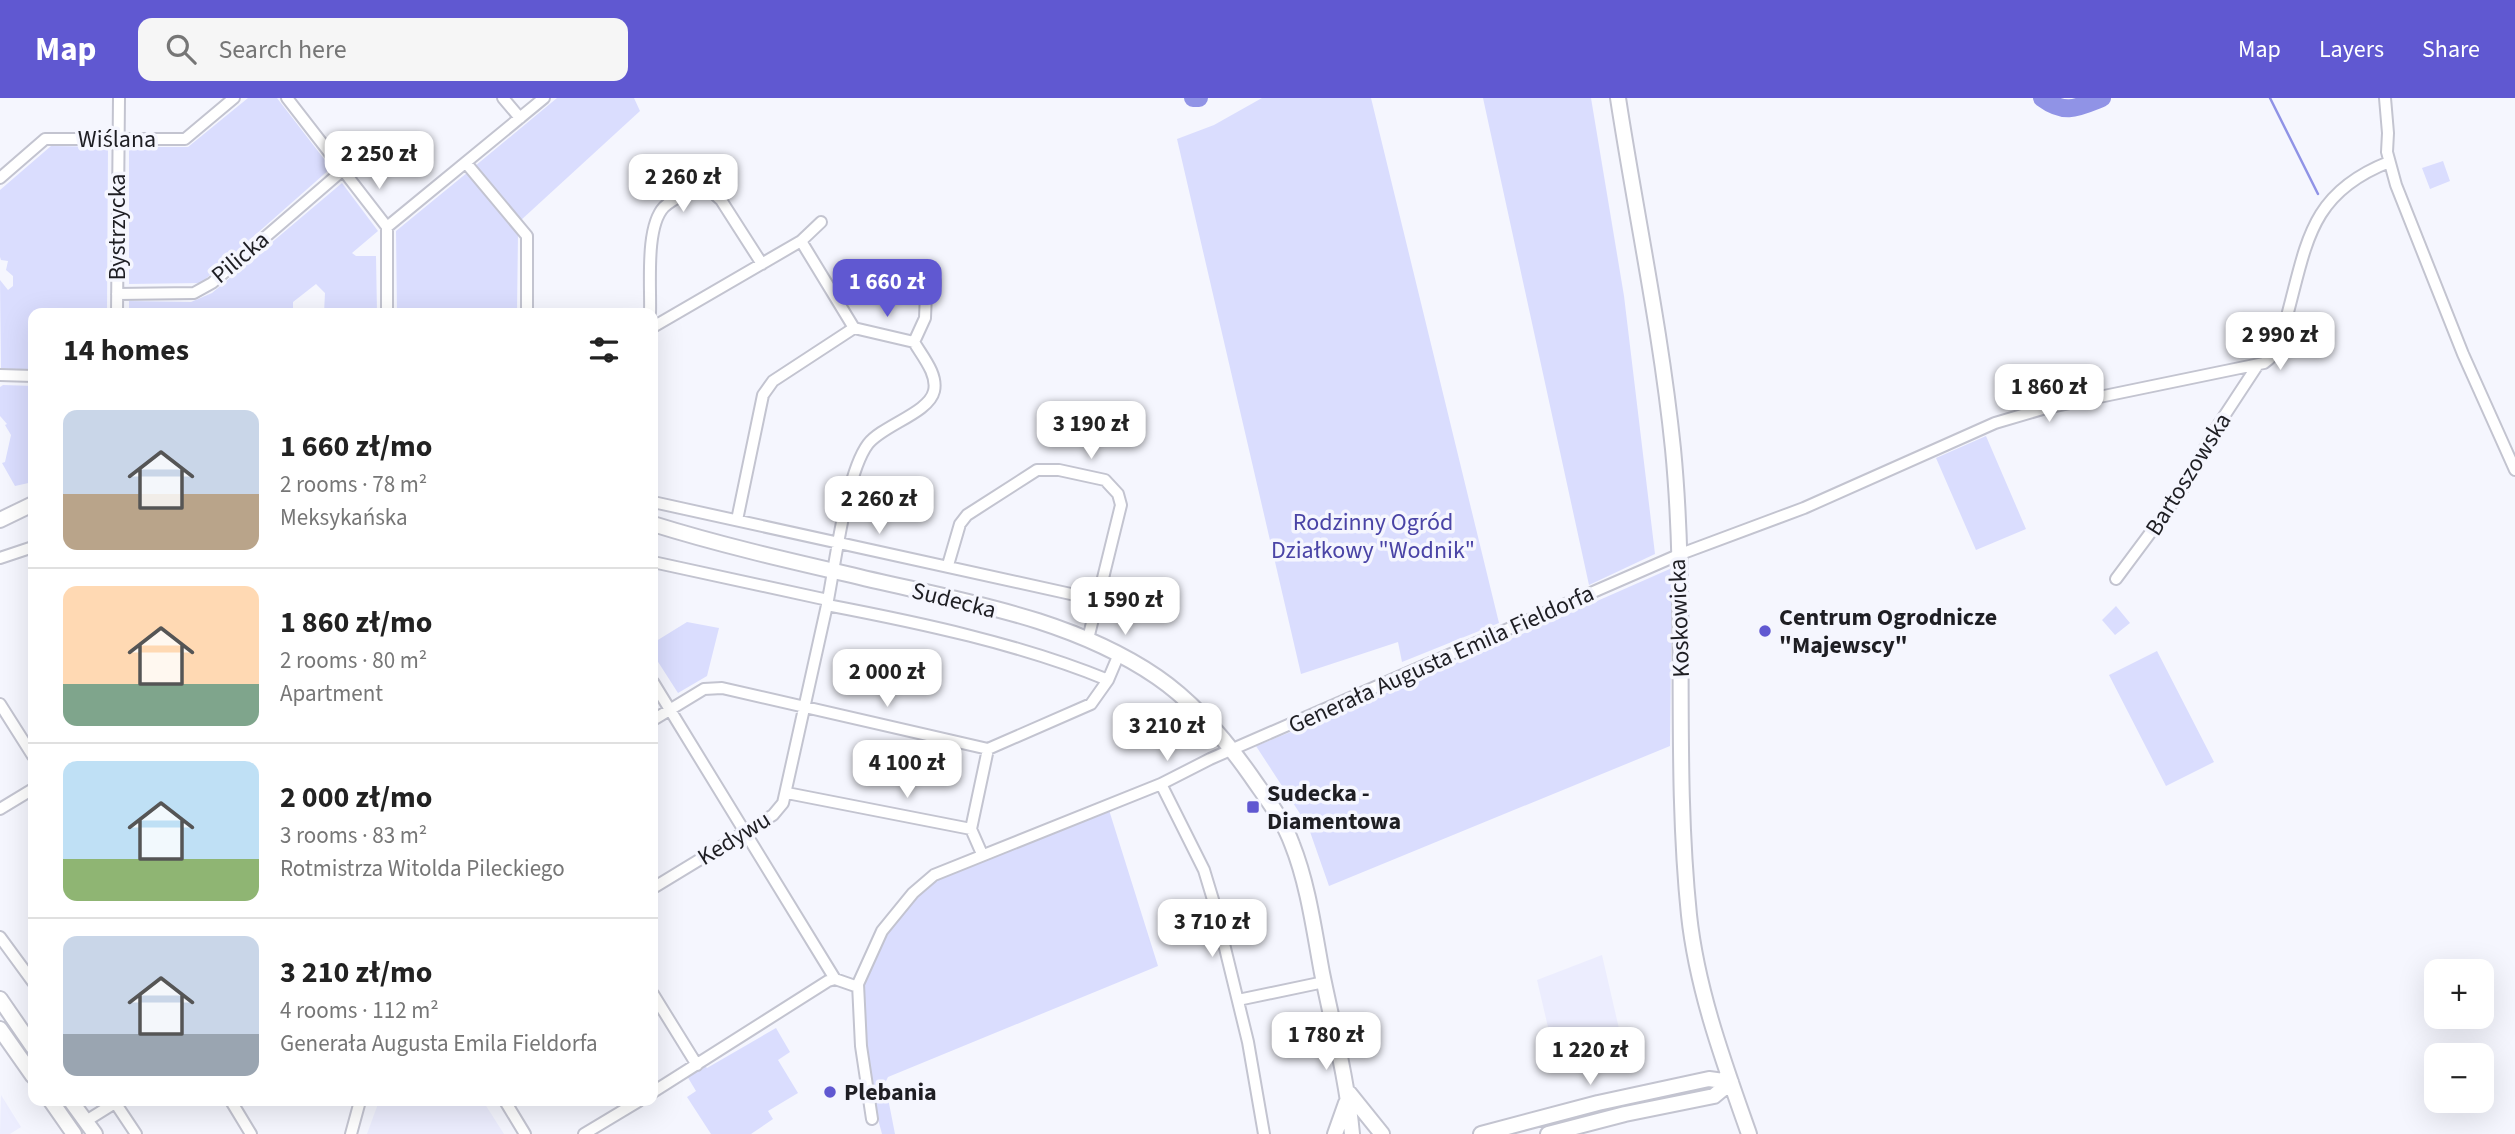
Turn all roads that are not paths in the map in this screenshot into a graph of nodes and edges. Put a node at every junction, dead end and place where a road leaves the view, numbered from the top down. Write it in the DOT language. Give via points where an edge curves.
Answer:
graph roads {
  1 [pos="119,98"];
  2 [pos="234,98"];
  3 [pos="288,98"];
  4 [pos="503,98"];
  5 [pos="544,98"];
  6 [pos="1618,98"];
  7 [pos="2385,98"];
  8 [pos="520,118"];
  9 [pos="117,139"];
  10 [pos="2389,162"];
  11 [pos="466,163"];
  12 [pos="343,170"];
  13 [pos="0,178"];
  14 [pos="821,222"];
  15 [pos="387,227"];
  16 [pos="801,241"];
  17 [pos="762,264"];
  18 [pos="926,293"];
  19 [pos="117,295"];
  20 [pos="117,308"];
  21 [pos="387,308"];
  22 [pos="527,308"];
  23 [pos="650,308"];
  24 [pos="658,324"];
  25 [pos="855,328"];
  26 [pos="914,342"];
  27 [pos="2257,366"];
  28 [pos="0,375"];
  29 [pos="28,376"];
  30 [pos="2515,470"];
  31 [pos="658,503"];
  32 [pos="28,506"];
  33 [pos="0,520"];
  34 [pos="737,520"];
  35 [pos="658,525"];
  36 [pos="839,543"];
  37 [pos="28,549"];
  38 [pos="1678,555"];
  39 [pos="0,558"];
  40 [pos="658,563"];
  41 [pos="948,565"];
  42 [pos="835,571"];
  43 [pos="2116,579"];
  44 [pos="1098,600"];
  45 [pos="828,602"];
  46 [pos="1088,639"];
  47 [pos="1119,654"];
  48 [pos="1108,680"];
  49 [pos="658,690"];
  50 [pos="0,704"];
  51 [pos="805,707"];
  52 [pos="671,710"];
  53 [pos="658,717"];
  54 [pos="28,748"];
  55 [pos="988,749"];
  56 [pos="1232,750"];
  57 [pos="1161,784"];
  58 [pos="28,792"];
  59 [pos="787,793"];
  60 [pos="0,809"];
  61 [pos="971,829"];
  62 [pos="745,832"];
  63 [pos="982,854"];
  64 [pos="658,885"];
  65 [pos="0,937"];
  66 [pos="28,975"];
  67 [pos="835,979"];
  68 [pos="1324,982"];
  69 [pos="858,987"];
  70 [pos="0,999"];
  71 [pos="1238,1000"];
  72 [pos="658,1002"];
  73 [pos="0,1029"];
  74 [pos="28,1040"];
  75 [pos="1723,1057"];
  76 [pos="697,1065"];
  77 [pos="28,1069"];
  78 [pos="1709,1079"];
  79 [pos="1731,1082"];
  80 [pos="658,1089"];
  81 [pos="1348,1091"];
  82 [pos="1714,1096"];
  83 [pos="54,1106"];
  84 [pos="75,1106"];
  85 [pos="108,1106"];
  86 [pos="119,1106"];
  87 [pos="234,1106"];
  88 [pos="359,1106"];
  89 [pos="508,1106"];
  90 [pos="631,1106"];
  91 [pos="1741,1112"];
  92 [pos="872,1119"];
  93 [pos="86,1121"];
  94 [pos="68,1132"];
  95 [pos="95,1134"];
  96 [pos="136,1134"];
  97 [pos="251,1134"];
  98 [pos="351,1134"];
  99 [pos="525,1134"];
  100 [pos="584,1134"];
  101 [pos="1264,1134"];
  102 [pos="1335,1134"];
  103 [pos="1352,1134"];
  104 [pos="1363,1134"];
  105 [pos="1382,1134"];
  106 [pos="1481,1134"];
  107 [pos="1548,1134"];
  108 [pos="1749,1134"];
  1 -- 9 [label="street, Bystrzycka"];
  2 -- 9 [label="street, Wiślana" via="185,139"];
  3 -- 12 [label="street"];
  4 -- 8 [label="street"];
  5 -- 8 [label="street"];
  6 -- 38 [label="street, Koskowicka" via="1670,424"];
  7 -- 10 [label="street"];
  8 -- 11 [label="street"];
  9 -- 13 [label="street, Wiślana" via="45,139"];
  9 -- 19 [label="street, Bystrzycka"];
  10 -- 27 [label="street, Bartoszowska" via="2351,180 2320,215 2307,245 2281,341 2271,359"];
  10 -- 30 [label="street" via="2463,354"];
  11 -- 15 [label="street"];
  11 -- 22 [label="street" via="527,236"];
  12 -- 15 [label="street"];
  12 -- 19 [label="street, Pilicka" via="212,283 194,293"];
  14 -- 16 [label="street"];
  15 -- 21 [label="street"];
  16 -- 17 [label="street"];
  16 -- 25 [label="street"];
  17 -- 23 [label="street" via="721,200 697,187 665,206 657,218 652,237"];
  17 -- 24 [label="street"];
  18 -- 26 [label="street" via="925,318"];
  19 -- 20 [label="street, Bystrzycka"];
  25 -- 26 [label="street"];
  25 -- 34 [label="street" via="773,381 762,395"];
  26 -- 36 [label="street, Kedywu" via="935,381 931,399 873,437 862,452"];
  27 -- 38 [label="street, Generała Augusta Emila Fieldorfa" via="2046,408 1995,423 1804,509"];
  27 -- 43 [label="street, Bartoszowska" via="2180,494"];
  28 -- 29 [label="street"];
  31 -- 34 [label="street"];
  32 -- 33 [label="street"];
  34 -- 36 [label="street"];
  35 -- 42 [label="street, Sudecka"];
  36 -- 41 [label="street"];
  36 -- 42 [label="street, Kedywu"];
  37 -- 39 [label="street"];
  38 -- 56 [label="street, Generała Augusta Emila Fieldorfa"];
  38 -- 75 [label="street, Koskowicka" via="1689,916"];
  40 -- 45 [label="street"];
  41 -- 44 [label="street"];
  41 -- 44 [label="street" via="967,515 1037,470 1105,480 1121,505"];
  42 -- 45 [label="street, Kedywu"];
  42 -- 46 [label="street, Sudecka" via="981,606"];
  44 -- 46 [label="street"];
  45 -- 48 [label="street" via="1072,665"];
  45 -- 51 [label="street, Kedywu"];
  46 -- 47 [label="street, Sudecka"];
  47 -- 48 [label="street"];
  47 -- 56 [label="street, Sudecka" via="1188,702"];
  48 -- 55 [label="street" via="1091,704"];
  49 -- 52 [label="street"];
  50 -- 54 [label="street"];
  51 -- 52 [label="street" via="711,688"];
  51 -- 55 [label="street"];
  51 -- 59 [label="street, Kedywu"];
  52 -- 53 [label="street"];
  52 -- 62 [label="street"];
  55 -- 61 [label="street"];
  56 -- 57 [label="street, Generała Augusta Emila Fieldorfa"];
  56 -- 68 [label="street, Sudecka" via="1292,842"];
  57 -- 63 [label="street, Generała Augusta Emila Fieldorfa"];
  57 -- 71 [label="street" via="1204,870"];
  58 -- 60 [label="street"];
  59 -- 61 [label="street"];
  59 -- 62 [label="street, Kedywu" via="773,815"];
  61 -- 63 [label="street"];
  62 -- 64 [label="street, Kedywu"];
  62 -- 67 [label="street"];
  63 -- 69 [label="street, Generała Augusta Emila Fieldorfa" via="934,874 913,893 883,931"];
  65 -- 66 [label="street"];
  67 -- 69 [label="street"];
  67 -- 76 [label="street"];
  68 -- 71 [label="street"];
  68 -- 81 [label="street, Sudecka"];
  69 -- 92 [label="street, Generała Augusta Emila Fieldorfa"];
  70 -- 74 [label="street"];
  71 -- 101 [label="street"];
  72 -- 76 [label="street"];
  73 -- 77 [label="street"];
  75 -- 78 [label="street"];
  75 -- 79 [label="street, Koskowicka"];
  76 -- 80 [label="street"];
  78 -- 79 [label="street"];
  78 -- 106 [label="street"];
  79 -- 82 [label="street"];
  79 -- 91 [label="street, Koskowicka"];
  81 -- 102 [label="street"];
  81 -- 103 [label="street, Sudecka"];
  81 -- 104 [label="street, Sudecka"];
  81 -- 105 [label="street"];
  82 -- 91 [label="street"];
  82 -- 107 [label="street"];
  83 -- 94 [label="street"];
  84 -- 93 [label="street"];
  85 -- 93 [label="street"];
  86 -- 96 [label="street"];
  87 -- 97 [label="street"];
  88 -- 98 [label="street"];
  89 -- 99 [label="street"];
  90 -- 100 [label="street"];
  91 -- 108 [label="street, Koskowicka"];
  93 -- 95 [label="street"];
}
